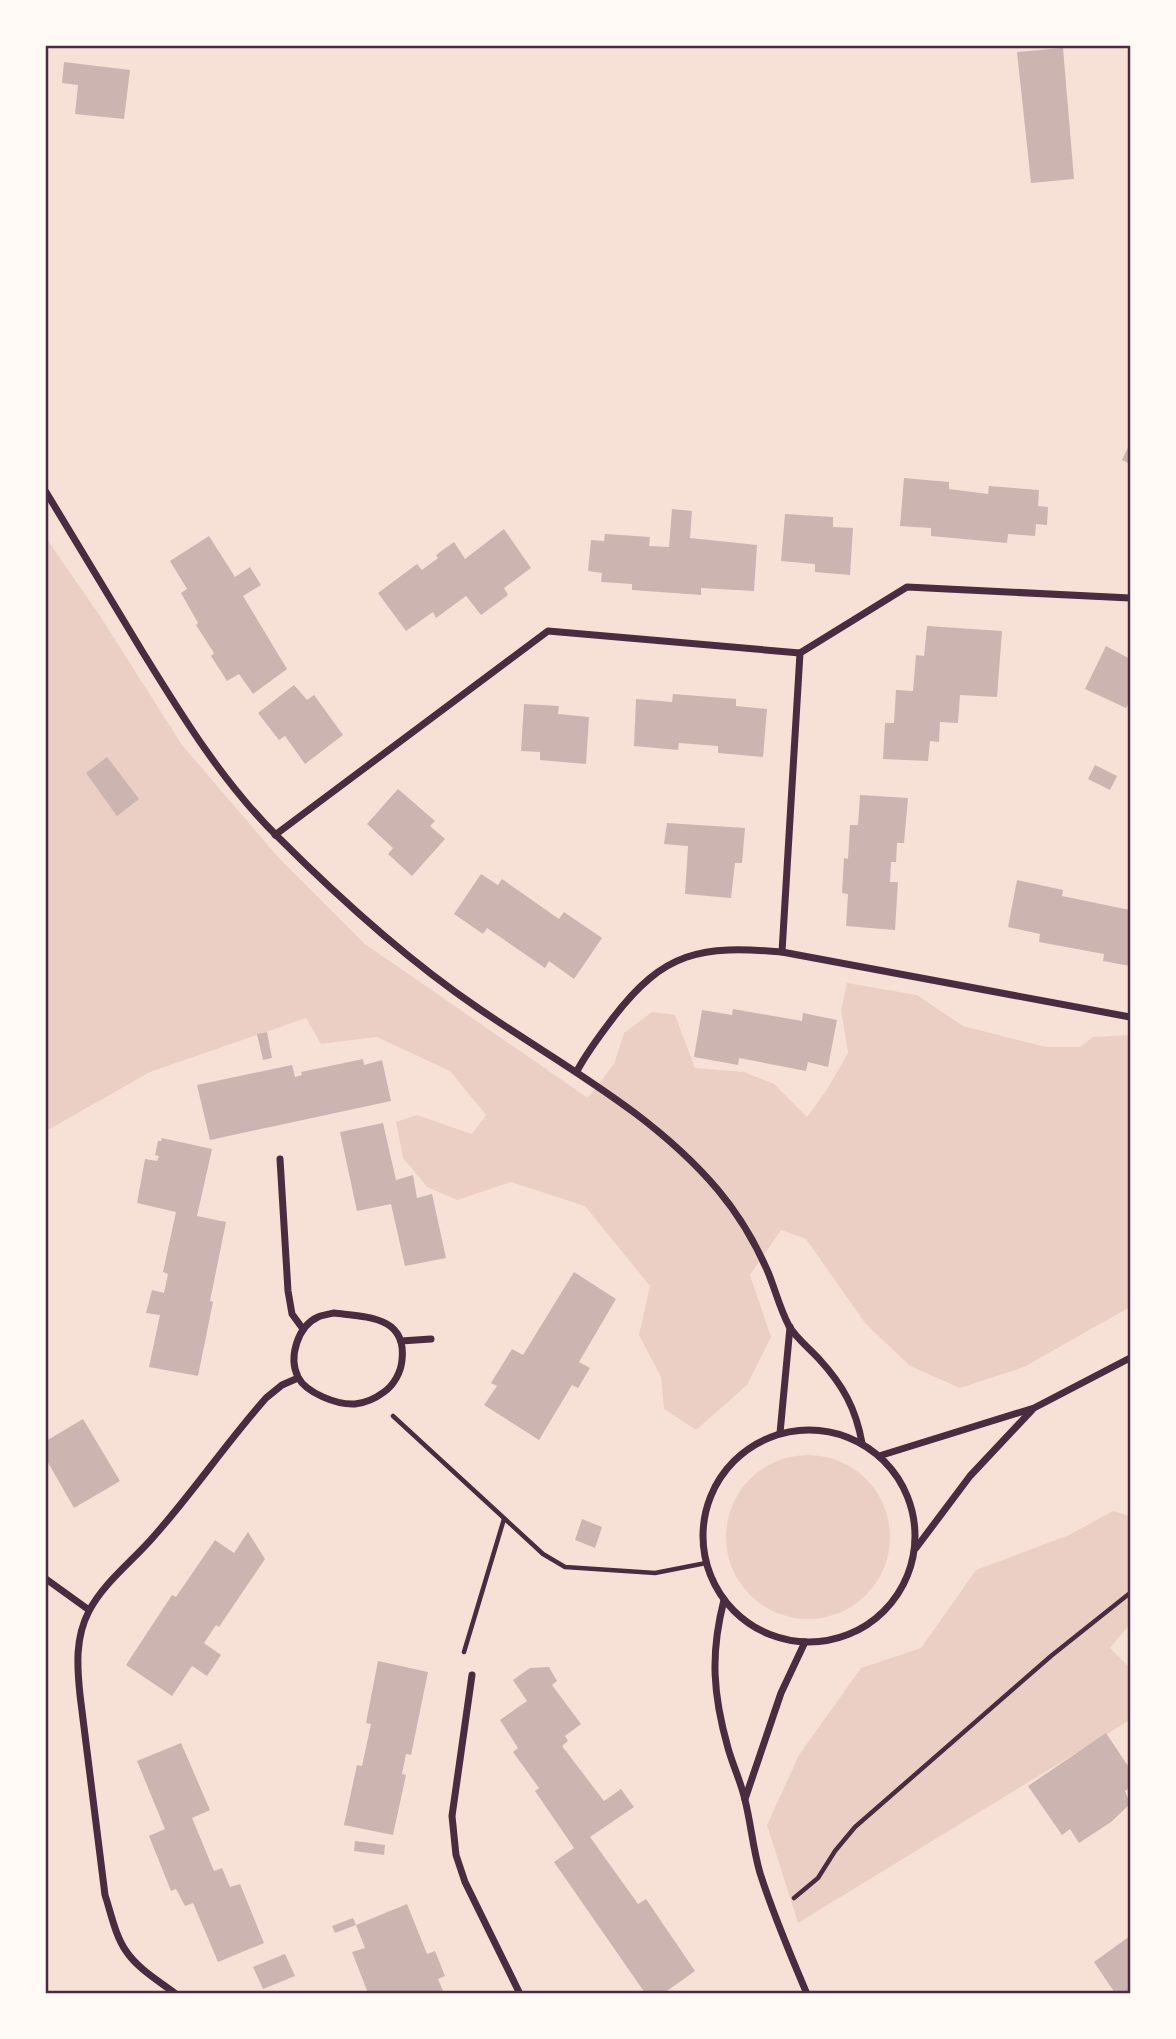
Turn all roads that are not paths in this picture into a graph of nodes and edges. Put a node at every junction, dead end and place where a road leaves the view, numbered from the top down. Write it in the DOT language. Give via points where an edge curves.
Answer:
graph roads {
  1 [pos="46,492"];
  2 [pos="1130,598"];
  3 [pos="800,653"];
  4 [pos="275,835"];
  5 [pos="782,952"];
  6 [pos="1130,1017"];
  7 [pos="577,1071"];
  8 [pos="280,1159"];
  9 [pos="790,1328"];
  10 [pos="303,1329"];
  11 [pos="431,1339"];
  12 [pos="401,1341"];
  13 [pos="1130,1358"];
  14 [pos="298,1378"];
  15 [pos="1034,1408"];
  16 [pos="780,1433"];
  17 [pos="862,1443"];
  18 [pos="879,1456"];
  19 [pos="915,1548"];
  20 [pos="46,1579"];
  21 [pos="724,1600"];
  22 [pos="89,1610"];
  23 [pos="805,1642"];
  24 [pos="472,1675"];
  25 [pos="745,1799"];
  26 [pos="176,1993"];
  27 [pos="520,1993"];
  28 [pos="807,1993"];
  1 -- 4 [label="street" via="202,745"];
  2 -- 3 [label="street" via="907,586"];
  3 -- 4 [label="street" via="548,631"];
  3 -- 5 [label="street"];
  4 -- 7 [label="street" via="409,957"];
  5 -- 6 [label="street"];
  5 -- 7 [label="street" via="722,950 676,960 662,968 630,996"];
  7 -- 9 [label="street" via="662,1134 719,1191 758,1249"];
  8 -- 10 [label="street" via="288,1291 292,1314"];
  9 -- 16 [label="street"];
  9 -- 17 [label="street" via="846,1395"];
  10 -- 12 [label="street" via="317,1317 334,1313 376,1319 394,1328"];
  10 -- 14 [label="street" via="294,1359"];
  11 -- 12 [label="street"];
  12 -- 14 [label="street" via="400,1372 390,1388 374,1399 354,1404 331,1400"];
  13 -- 15 [label="street"];
  14 -- 22 [label="street" via="266,1398"];
  15 -- 18 [label="street"];
  15 -- 19 [label="street" via="978,1467"];
  16 -- 17 [label="street" via="836,1432"];
  16 -- 21 [label="street" via="738,1456 710,1494 704,1517 706,1563"];
  17 -- 18 [label="street"];
  18 -- 19 [label="street" via="902,1482 914,1514"];
  19 -- 23 [label="street" via="898,1596 881,1615 837,1639"];
  20 -- 22 [label="street"];
  21 -- 23 [label="street" via="741,1619 763,1632"];
  21 -- 25 [label="street" via="716,1633 715,1690"];
  22 -- 26 [label="street" via="79,1637 77,1664 105,1895 125,1951"];
  23 -- 25 [label="street" via="781,1693"];
  24 -- 27 [label="street" via="452,1816 456,1855"];
  25 -- 28 [label="street" via="759,1871"];
}
